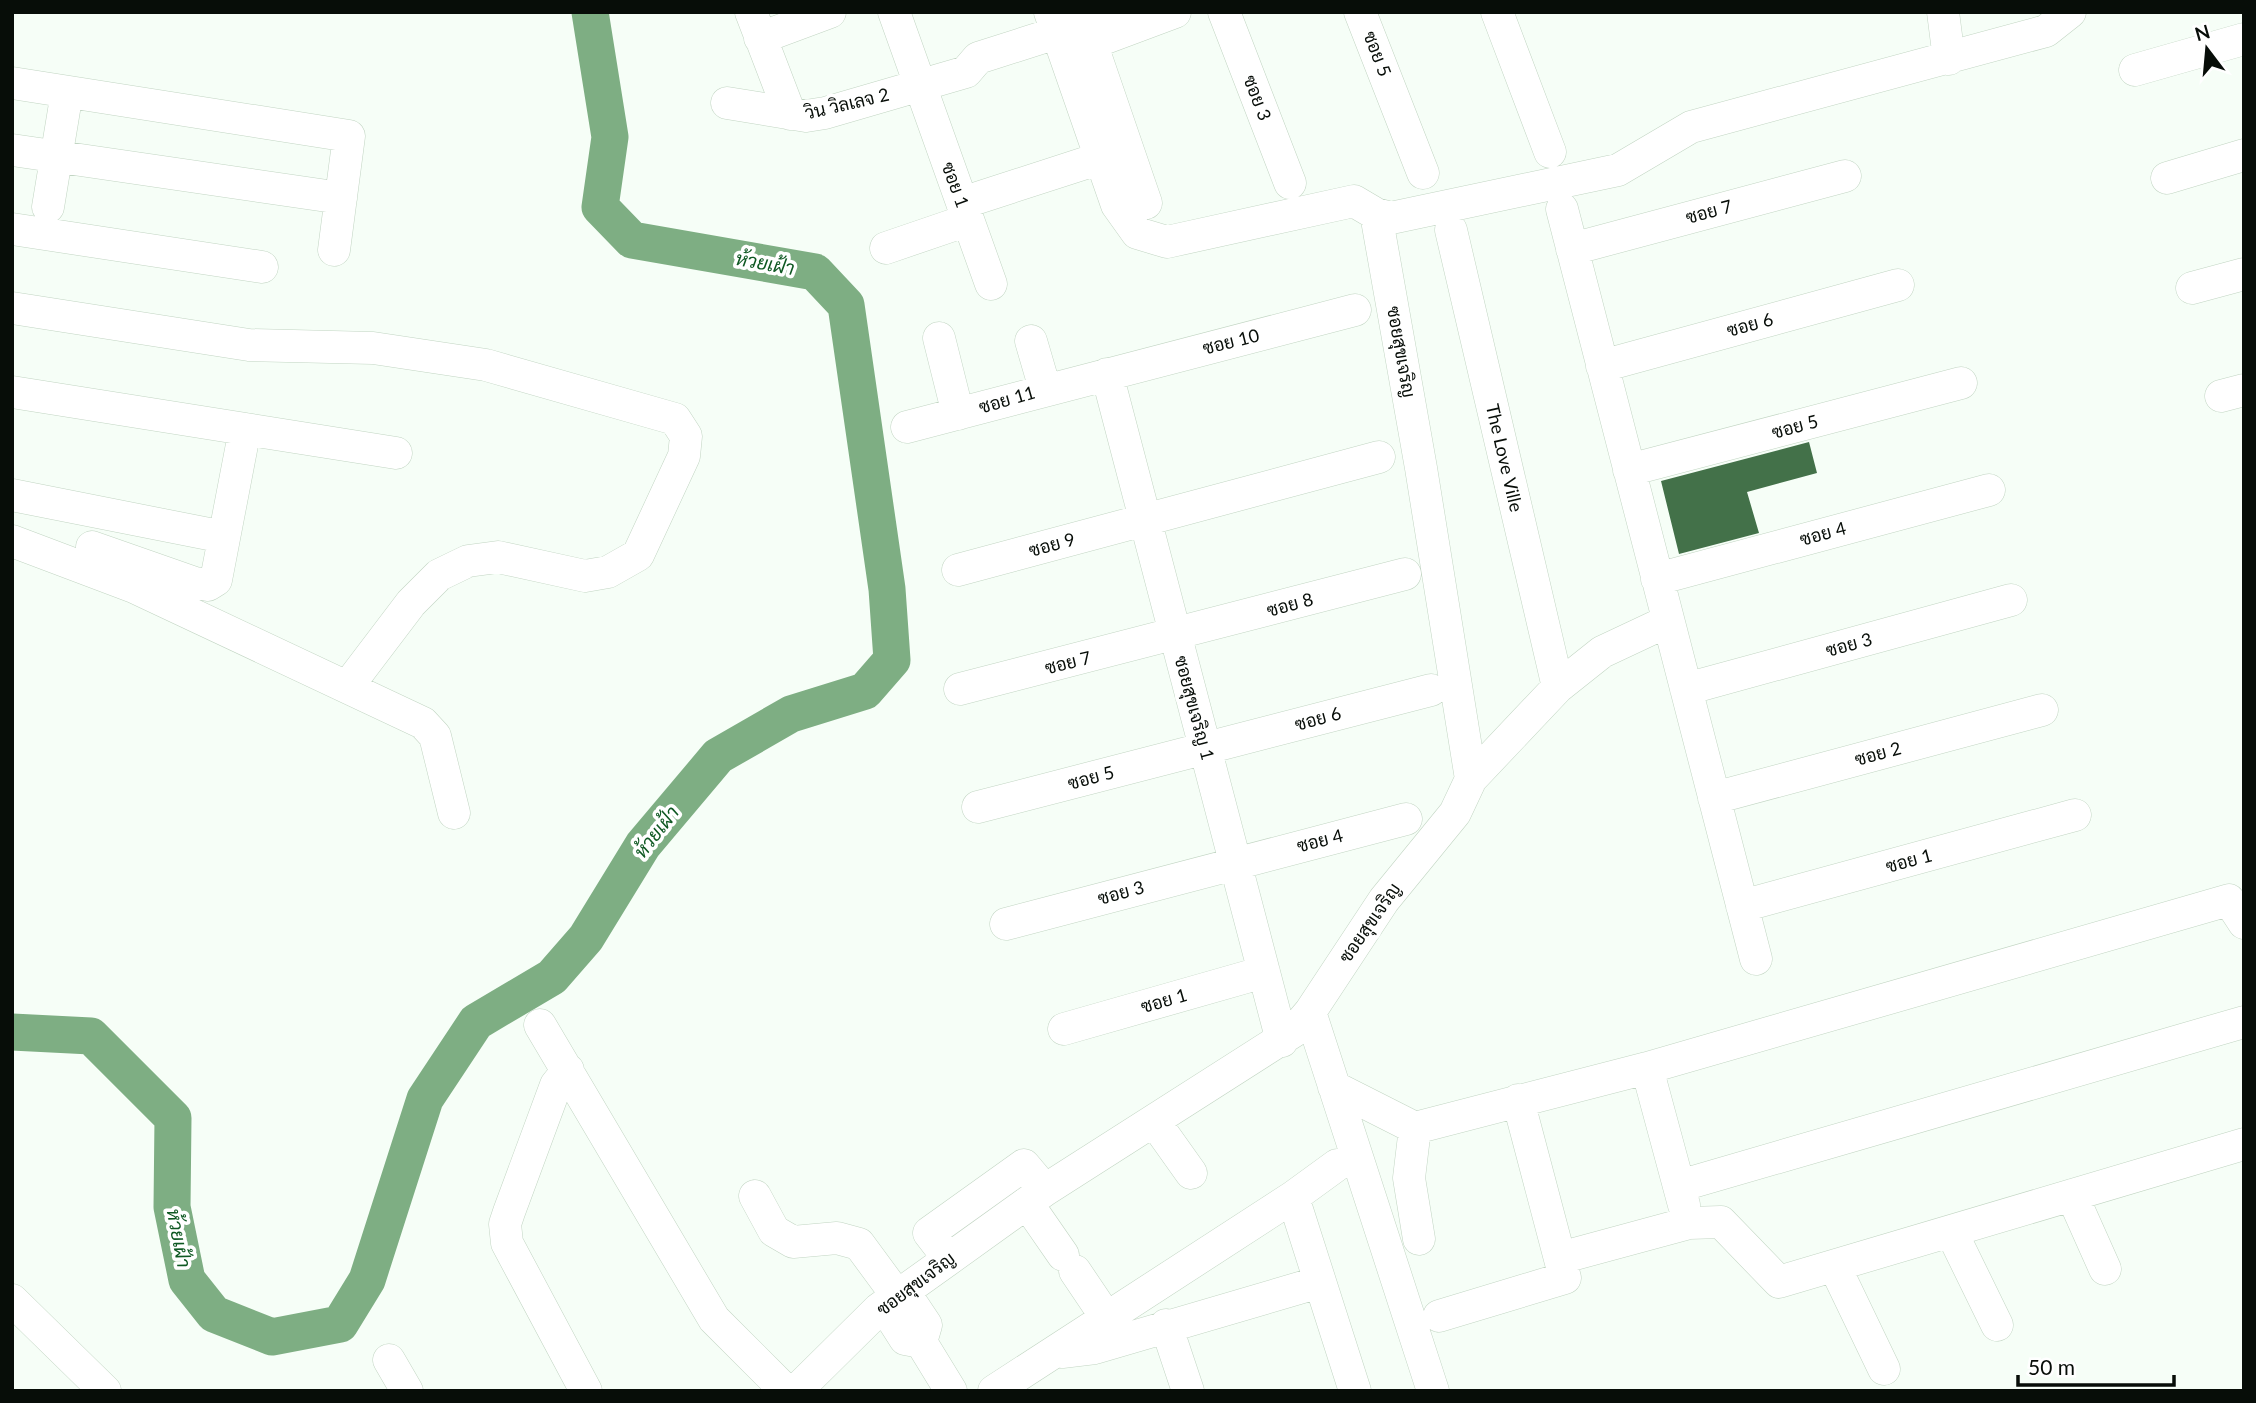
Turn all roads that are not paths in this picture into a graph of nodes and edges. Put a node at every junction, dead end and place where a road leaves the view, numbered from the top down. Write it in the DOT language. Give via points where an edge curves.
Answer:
graph roads {
  1 [pos="830,12"];
  2 [pos="894,12"];
  3 [pos="1122,12"];
  4 [pos="1175,12"];
  5 [pos="1224,12"];
  6 [pos="1360,12"];
  7 [pos="1497,12"];
  8 [pos="1943,12"];
  9 [pos="2074,15"];
  10 [pos="756,25"];
  11 [pos="1072,30"];
  12 [pos="2244,39"];
  13 [pos="1949,59"];
  14 [pos="2135,70"];
  15 [pos="12,83"];
  16 [pos="920,86"];
  17 [pos="67,92"];
  18 [pos="727,103"];
  19 [pos="790,114"];
  20 [pos="12,150"];
  21 [pos="1550,152"];
  22 [pos="2244,155"];
  23 [pos="58,156"];
  24 [pos="1101,158"];
  25 [pos="1423,173"];
  26 [pos="1845,176"];
  27 [pos="2167,178"];
  28 [pos="1290,183"];
  29 [pos="341,198"];
  30 [pos="1146,203"];
  31 [pos="48,207"];
  32 [pos="1562,209"];
  33 [pos="965,212"];
  34 [pos="1376,214"];
  35 [pos="12,229"];
  36 [pos="1451,230"];
  37 [pos="886,248"];
  38 [pos="1572,249"];
  39 [pos="334,250"];
  40 [pos="262,267"];
  41 [pos="2244,274"];
  42 [pos="991,284"];
  43 [pos="1898,285"];
  44 [pos="2192,289"];
  45 [pos="12,309"];
  46 [pos="1355,310"];
  47 [pos="939,338"];
  48 [pos="1031,341"];
  49 [pos="1602,366"];
  50 [pos="1107,374"];
  51 [pos="1961,383"];
  52 [pos="1045,389"];
  53 [pos="12,392"];
  54 [pos="958,414"];
  55 [pos="907,427"];
  56 [pos="245,429"];
  57 [pos="396,453"];
  58 [pos="1378,457"];
  59 [pos="1629,471"];
  60 [pos="1989,490"];
  61 [pos="12,495"];
  62 [pos="1145,520"];
  63 [pos="224,537"];
  64 [pos="12,541"];
  65 [pos="92,547"];
  66 [pos="958,570"];
  67 [pos="1405,574"];
  68 [pos="1657,579"];
  69 [pos="2011,600"];
  70 [pos="1668,621"];
  71 [pos="1175,636"];
  72 [pos="1568,680"];
  73 [pos="348,686"];
  74 [pos="960,689"];
  75 [pos="1431,690"];
  76 [pos="1686,690"];
  77 [pos="2042,710"];
  78 [pos="1205,748"];
  79 [pos="1471,779"];
  80 [pos="1714,798"];
  81 [pos="978,807"];
  82 [pos="454,813"];
  83 [pos="2076,815"];
  84 [pos="1406,819"];
  85 [pos="1235,863"];
  86 [pos="1742,906"];
  87 [pos="2244,923"];
  88 [pos="1006,924"];
  89 [pos="1756,960"];
  90 [pos="1264,972"];
  91 [pos="1310,1012"];
  92 [pos="2244,1022"];
  93 [pos="540,1025"];
  94 [pos="1063,1029"];
  95 [pos="1282,1041"];
  96 [pos="1647,1068"];
  97 [pos="568,1070"];
  98 [pos="1334,1087"];
  99 [pos="1518,1100"];
  100 [pos="1154,1121"];
  101 [pos="1345,1122"];
  102 [pos="1415,1128"];
  103 [pos="2244,1144"];
  104 [pos="1337,1165"];
  105 [pos="1191,1173"];
  106 [pos="1679,1186"];
  107 [pos="2072,1195"];
  108 [pos="755,1196"];
  109 [pos="1036,1196"];
  110 [pos="1293,1197"];
  111 [pos="1689,1223"];
  112 [pos="1951,1231"];
  113 [pos="1419,1240"];
  114 [pos="1560,1258"];
  115 [pos="1835,1267"];
  116 [pos="2105,1269"];
  117 [pos="1320,1282"];
  118 [pos="896,1298"];
  119 [pos="12,1300"];
  120 [pos="1439,1316"];
  121 [pos="1106,1317"];
  122 [pos="1166,1325"];
  123 [pos="1997,1325"];
  124 [pos="1054,1353"];
  125 [pos="389,1360"];
  126 [pos="1884,1369"];
  127 [pos="105,1391"];
  128 [pos="407,1391"];
  129 [pos="586,1391"];
  130 [pos="786,1391"];
  131 [pos="796,1391"];
  132 [pos="951,1391"];
  133 [pos="994,1391"];
  134 [pos="1188,1391"];
  135 [pos="1355,1391"];
  136 [pos="1433,1391"];
  1 -- 10 [label="street"];
  2 -- 16 [label="street"];
  3 -- 11 [label="street"];
  4 -- 11 [label="street"];
  5 -- 28 [label="street, ซอย 3"];
  6 -- 25 [label="street, ซอย 5"];
  7 -- 21 [label="street"];
  8 -- 13 [label="street"];
  9 -- 13 [label="street" via="2046,32"];
  10 -- 19 [label="street"];
  11 -- 16 [label="street, วิน วิลเลจ 2" via="978,58 966,72"];
  11 -- 24 [label="street"];
  11 -- 30 [label="street"];
  12 -- 14 [label="street"];
  13 -- 34 [label="street" via="1691,127 1618,170 1391,218"];
  15 -- 17 [label="street"];
  16 -- 19 [label="street, วิน วิลเลจ 2" via="825,113"];
  16 -- 33 [label="street, ซอย 1"];
  17 -- 23 [label="street"];
  17 -- 29 [label="street" via="349,136"];
  18 -- 19 [label="street, วิน วิลเลจ 2"];
  20 -- 23 [label="street"];
  22 -- 27 [label="street"];
  23 -- 29 [label="street"];
  23 -- 31 [label="street"];
  24 -- 33 [label="street"];
  24 -- 34 [label="street" via="1117,205 1137,233 1167,242 1354,201"];
  26 -- 38 [label="street, ซอย 7"];
  29 -- 39 [label="street"];
  32 -- 38 [label="street"];
  33 -- 37 [label="street"];
  33 -- 42 [label="street, ซอย 1"];
  34 -- 79 [label="street, ซอยสุขเจริญ"];
  35 -- 40 [label="street"];
  36 -- 72 [label="street, The Love Ville"];
  38 -- 49 [label="street"];
  41 -- 44 [label="street"];
  43 -- 49 [label="street, ซอย 6"];
  45 -- 73 [label="street" via="250,345 373,348 486,365 675,419 686,436 684,456 638,555 608,572 585,576 498,556 468,561 439,576 411,603"];
  46 -- 50 [label="street, ซอย 10"];
  47 -- 54 [label="street"];
  48 -- 52 [label="street"];
  49 -- 59 [label="street"];
  50 -- 52 [label="street, ซอย 11"];
  50 -- 62 [label="street, ซอยสุขเจริญ 1"];
  51 -- 59 [label="street, ซอย 5"];
  52 -- 54 [label="street, ซอย 11"];
  53 -- 56 [label="street"];
  54 -- 55 [label="street, ซอย 11"];
  56 -- 57 [label="street"];
  56 -- 63 [label="street"];
  58 -- 62 [label="street"];
  59 -- 68 [label="street"];
  60 -- 68 [label="street, ซอย 4"];
  61 -- 63 [label="street"];
  62 -- 66 [label="street, ซอย 9"];
  62 -- 71 [label="street, ซอยสุขเจริญ 1"];
  63 -- 65 [label="street" via="216,580 208,585"];
  64 -- 73 [label="street" via="134,587"];
  67 -- 71 [label="street, ซอย 8"];
  68 -- 70 [label="street"];
  69 -- 76 [label="street, ซอย 3"];
  70 -- 72 [label="street" via="1602,652"];
  70 -- 76 [label="street"];
  71 -- 74 [label="street, ซอย 7"];
  71 -- 78 [label="street, ซอยสุขเจริญ 1"];
  72 -- 79 [label="street"];
  73 -- 82 [label="street" via="433,732"];
  75 -- 78 [label="street, ซอย 6"];
  76 -- 80 [label="street"];
  77 -- 80 [label="street, ซอย 2"];
  78 -- 81 [label="street, ซอย 5"];
  78 -- 85 [label="street, ซอยสุขเจริญ 1"];
  79 -- 91 [label="street, ซอยสุขเจริญ" via="1455,813 1384,900"];
  80 -- 86 [label="street"];
  83 -- 86 [label="street, ซอย 1"];
  84 -- 85 [label="street, ซอย 4"];
  85 -- 88 [label="street, ซอย 3"];
  85 -- 90 [label="street, ซอยสุขเจริญ 1"];
  86 -- 89 [label="street"];
  87 -- 96 [label="street" via="2229,900"];
  90 -- 94 [label="street, ซอย 1"];
  90 -- 95 [label="street, ซอยสุขเจริญ 1"];
  91 -- 95 [label="street, ซอยสุขเจริญ"];
  91 -- 98 [label="street"];
  92 -- 106 [label="street"];
  93 -- 97 [label="street"];
  95 -- 100 [label="street, ซอยสุขเจริญ"];
  96 -- 99 [label="street"];
  96 -- 106 [label="street"];
  97 -- 129 [label="street" via="556,1085 505,1232"];
  97 -- 130 [label="street" via="714,1319"];
  98 -- 101 [label="street"];
  98 -- 102 [label="street"];
  99 -- 102 [label="street"];
  99 -- 114 [label="street"];
  100 -- 105 [label="street"];
  100 -- 109 [label="street, ซอยสุขเจริญ"];
  101 -- 102 [label="street" via="1394,1138"];
  101 -- 136 [label="street"];
  102 -- 113 [label="street" via="1409,1178"];
  103 -- 107 [label="street"];
  104 -- 110 [label="street"];
  106 -- 111 [label="street"];
  107 -- 112 [label="street"];
  107 -- 116 [label="street"];
  108 -- 118 [label="street" via="774,1231 793,1242 837,1238 859,1244"];
  109 -- 118 [label="street, ซอยสุขเจริญ"];
  109 -- 121 [label="street" via="1069,1263"];
  110 -- 117 [label="street"];
  110 -- 121 [label="street"];
  111 -- 114 [label="street"];
  111 -- 115 [label="street" via="1721,1222 1779,1282"];
  112 -- 115 [label="street"];
  112 -- 123 [label="street"];
  114 -- 120 [label="street" via="1565,1278"];
  115 -- 126 [label="street"];
  117 -- 122 [label="street"];
  117 -- 135 [label="street"];
  118 -- 131 [label="street, ซอยสุขเจริญ"];
  118 -- 132 [label="street" via="905,1339 921,1342"];
  119 -- 127 [label="street"];
  121 -- 124 [label="street"];
  122 -- 124 [label="street" via="1096,1348"];
  122 -- 134 [label="street"];
  124 -- 133 [label="street"];
  125 -- 128 [label="street"];
}
